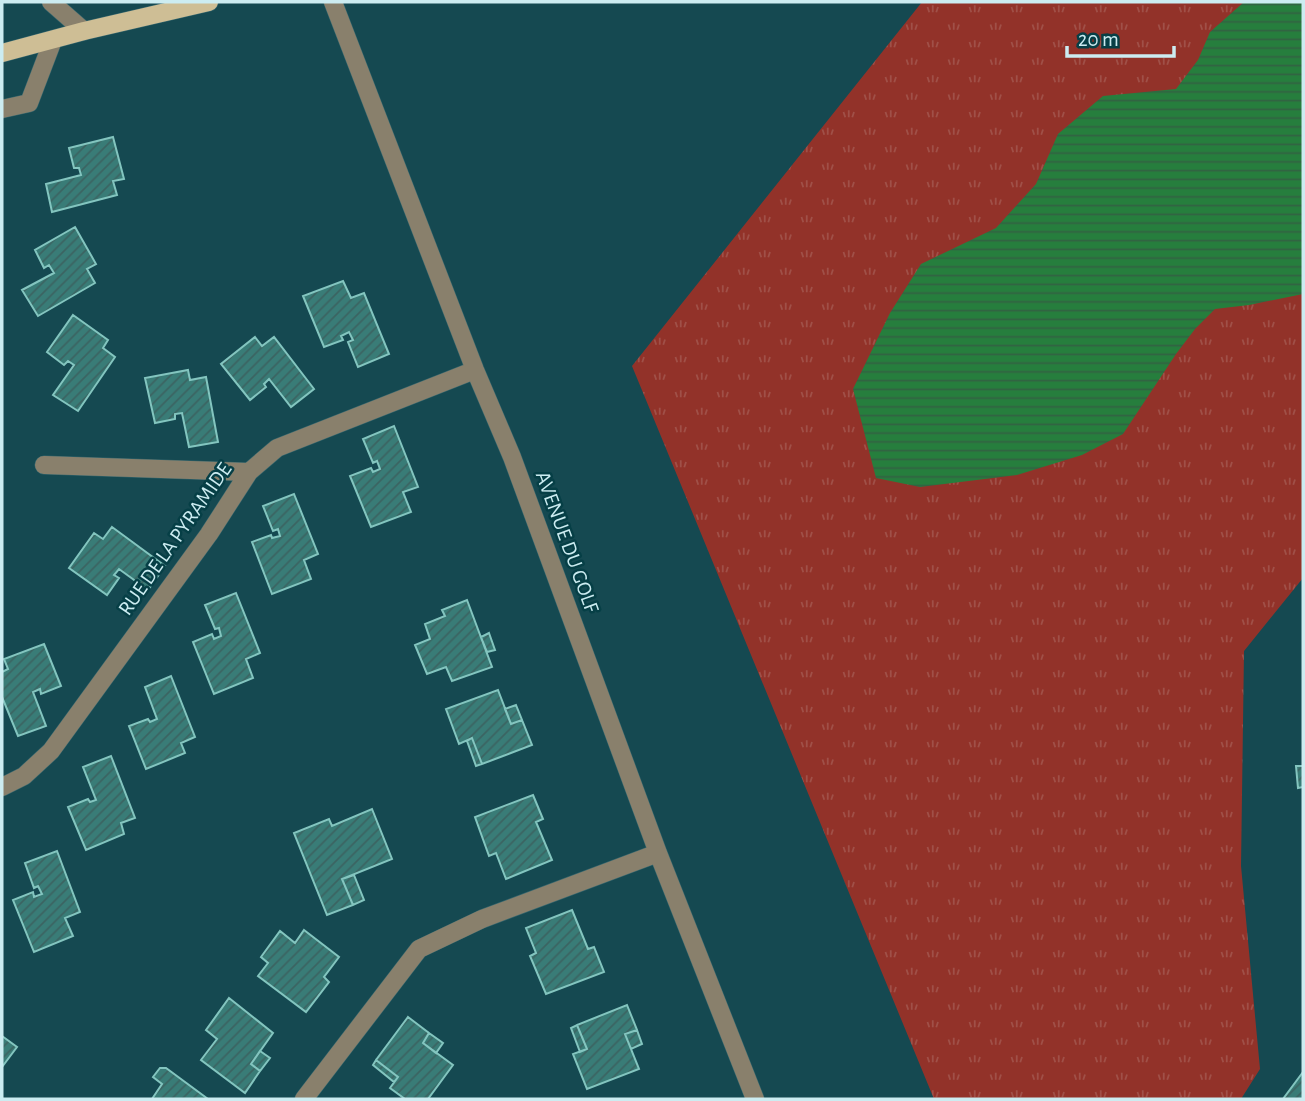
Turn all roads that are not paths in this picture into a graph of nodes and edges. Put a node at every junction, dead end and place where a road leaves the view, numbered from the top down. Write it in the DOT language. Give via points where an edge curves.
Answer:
graph roads {
  1 [pos="51,2"];
  2 [pos="209,2"];
  3 [pos="333,2"];
  4 [pos="84,31"];
  5 [pos="53,40"];
  6 [pos="2,53"];
  7 [pos="2,109"];
  8 [pos="475,370"];
  9 [pos="44,465"];
  10 [pos="248,472"];
  11 [pos="2,787"];
  12 [pos="658,853"];
  13 [pos="304,1099"];
  14 [pos="755,1099"];
  1 -- 4 [label="street"];
  2 -- 4 [label="main road"];
  3 -- 8 [label="street, AVENUE DU GOLF"];
  4 -- 5 [label="main road"];
  5 -- 6 [label="main road"];
  5 -- 7 [label="street" via="29,103"];
  8 -- 10 [label="street, RUE DE LA PYRAMIDE" via="277,448"];
  8 -- 12 [label="street, AVENUE DU GOLF" via="512,457"];
  9 -- 10 [label="street"];
  10 -- 11 [label="street, RUE DE LA PYRAMIDE" via="209,534 51,751 24,776"];
  12 -- 13 [label="street" via="482,919 419,949"];
  12 -- 14 [label="street, AVENUE DU GOLF"];
}
